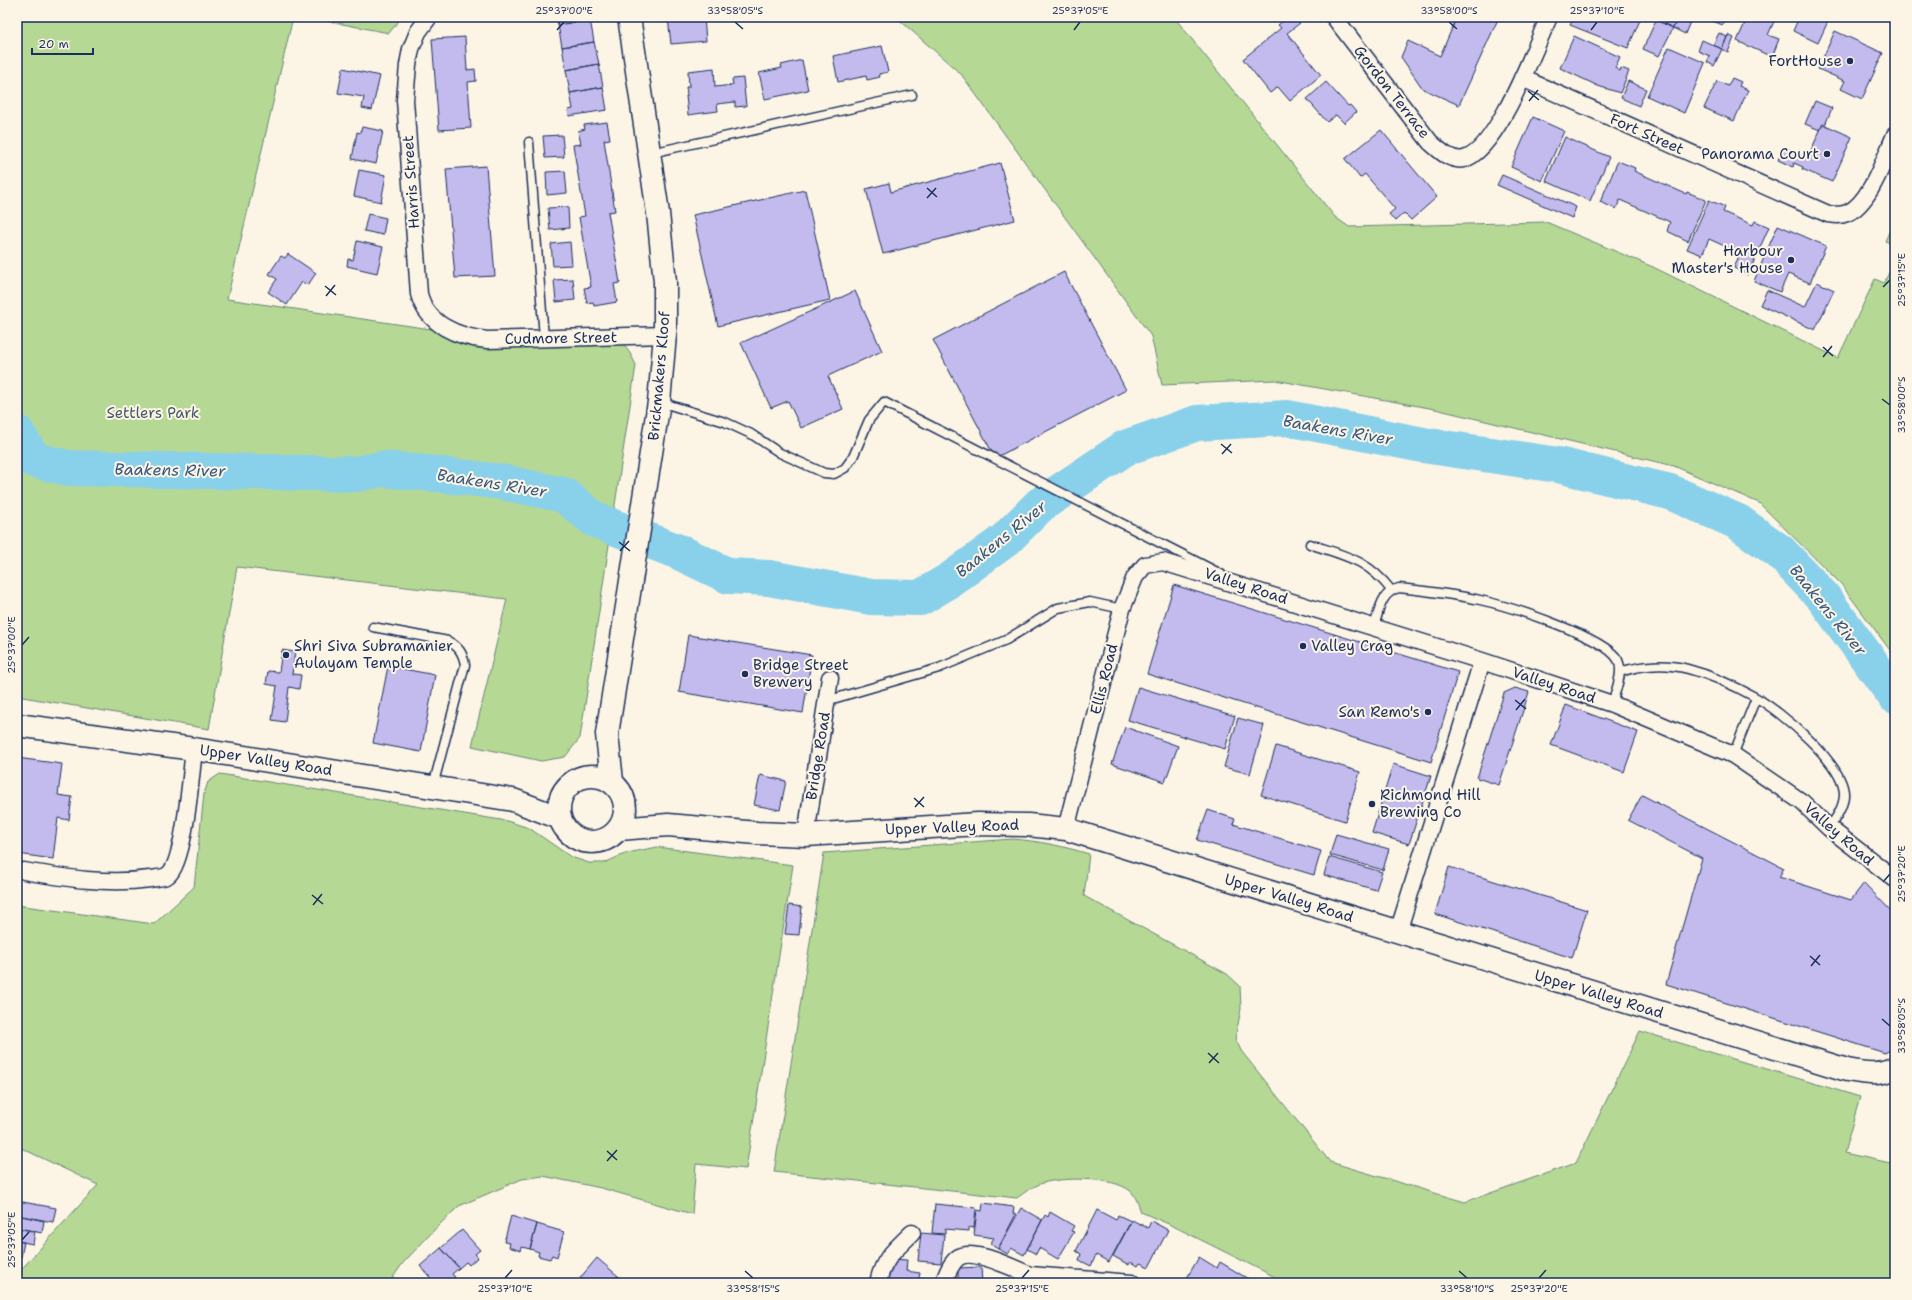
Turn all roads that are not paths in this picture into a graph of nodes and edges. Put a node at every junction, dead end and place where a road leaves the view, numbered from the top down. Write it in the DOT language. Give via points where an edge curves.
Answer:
graph roads {
  1 [pos="428,17"];
  2 [pos="629,17"];
  3 [pos="1334,17"];
  4 [pos="1549,17"];
  5 [pos="1522,78"];
  6 [pos="912,95"];
  7 [pos="1895,135"];
  8 [pos="529,142"];
  9 [pos="650,153"];
  10 [pos="458,333"];
  11 [pos="665,335"];
  12 [pos="544,338"];
  13 [pos="659,402"];
  14 [pos="1310,544"];
  15 [pos="1177,565"];
  16 [pos="1248,587"];
  17 [pos="1391,590"];
  18 [pos="1122,609"];
  19 [pos="373,627"];
  20 [pos="1374,627"];
  21 [pos="1482,661"];
  22 [pos="1620,672"];
  23 [pos="830,678"];
  24 [pos="1756,698"];
  25 [pos="826,701"];
  26 [pos="1612,704"];
  27 [pos="17,725"];
  28 [pos="607,734"];
  29 [pos="194,749"];
  30 [pos="1733,755"];
  31 [pos="583,776"];
  32 [pos="612,782"];
  33 [pos="433,787"];
  34 [pos="562,795"];
  35 [pos="513,800"];
  36 [pos="625,804"];
  37 [pos="560,818"];
  38 [pos="668,824"];
  39 [pos="1829,828"];
  40 [pos="619,829"];
  41 [pos="1066,829"];
  42 [pos="806,835"];
  43 [pos="24,871"];
  44 [pos="1895,879"];
  45 [pos="1398,932"];
  46 [pos="1895,1068"];
  47 [pos="912,1233"];
  48 [pos="1028,1279"];
  49 [pos="878,1283"];
  50 [pos="943,1283"];
  51 [pos="1132,1283"];
  1 -- 10 [label="street, Harris Street" via="411,49 405,100 418,294 434,320"];
  2 -- 9 [label="street, Brickmakers Kloof"];
  3 -- 5 [label="street, Gordon Terrace" via="1430,142 1447,156 1456,159 1472,155 1496,130"];
  4 -- 5 [label="street"];
  5 -- 7 [label="street, Fort Street" via="1828,214 1847,213 1859,206 1867,195"];
  6 -- 9 [label="lane"];
  8 -- 12 [label="lane"];
  9 -- 11 [label="street, Brickmakers Kloof" via="665,282"];
  10 -- 12 [label="street, Cudmore Street" via="488,340"];
  11 -- 12 [label="street, Cudmore Street"];
  11 -- 13 [label="street, Brickmakers Kloof"];
  13 -- 16 [label="lane" via="725,422 751,434 780,453 824,473 834,474 845,468 853,457 869,420 884,402"];
  13 -- 28 [label="street, Brickmakers Kloof"];
  14 -- 17 [label="lane" via="1357,560 1380,575"];
  15 -- 16 [label="street, Valley Road"];
  15 -- 18 [label="street, Ellis Road" via="1163,562 1145,565 1134,577"];
  16 -- 20 [label="street, Valley Road"];
  17 -- 20 [label="lane" via="1385,595"];
  17 -- 22 [label="lane" via="1399,588 1481,600 1552,623 1595,641 1613,652 1619,661"];
  18 -- 25 [label="lane" via="1090,602 1058,608 1006,640 939,668"];
  18 -- 41 [label="street, Ellis Road"];
  19 -- 33 [label="lane" via="448,641 458,647 463,656 465,665"];
  20 -- 21 [label="street, Valley Road"];
  21 -- 26 [label="street, Valley Road"];
  21 -- 45 [label="street"];
  22 -- 24 [label="lane" via="1637,666 1661,665 1688,669 1724,682"];
  22 -- 26 [label="lane"];
  23 -- 25 [label="street, Bridge Road"];
  24 -- 30 [label="lane"];
  24 -- 39 [label="lane" via="1806,737 1829,759 1839,775 1844,795 1839,814"];
  25 -- 42 [label="street, Bridge Road"];
  26 -- 30 [label="street, Valley Road"];
  27 -- 29 [label="street, Upper Valley Road"];
  28 -- 31 [label="street, Brickmakers Kloof"];
  28 -- 32 [label="street, Brickmakers Kloof"];
  29 -- 33 [label="street, Upper Valley Road"];
  29 -- 43 [label="street" via="183,838 175,864 167,876 144,880 95,881"];
  30 -- 39 [label="street, Valley Road" via="1802,802"];
  31 -- 32 [label="street" via="595,776"];
  31 -- 34 [label="street" via="567,787"];
  32 -- 36 [label="street" via="619,788"];
  33 -- 35 [label="street, Upper Valley Road"];
  34 -- 35 [label="street, Upper Valley Road"];
  34 -- 37 [label="street" via="559,806"];
  35 -- 37 [label="street, Upper Valley Road"];
  36 -- 38 [label="street, Upper Valley Road"];
  36 -- 40 [label="street" via="625,817"];
  37 -- 40 [label="street" via="572,835 581,840 602,841"];
  38 -- 40 [label="street, Upper Valley Road"];
  38 -- 42 [label="street, Upper Valley Road"];
  39 -- 44 [label="street, Valley Road"];
  41 -- 42 [label="street, Upper Valley Road" via="978,824"];
  41 -- 45 [label="street, Upper Valley Road"];
  45 -- 46 [label="street, Upper Valley Road" via="1847,1070 1872,1074"];
  47 -- 49 [label="street" via="886,1258"];
  48 -- 50 [label="street" via="986,1258 973,1255 960,1256 952,1264"];
  48 -- 51 [label="street"];
}
